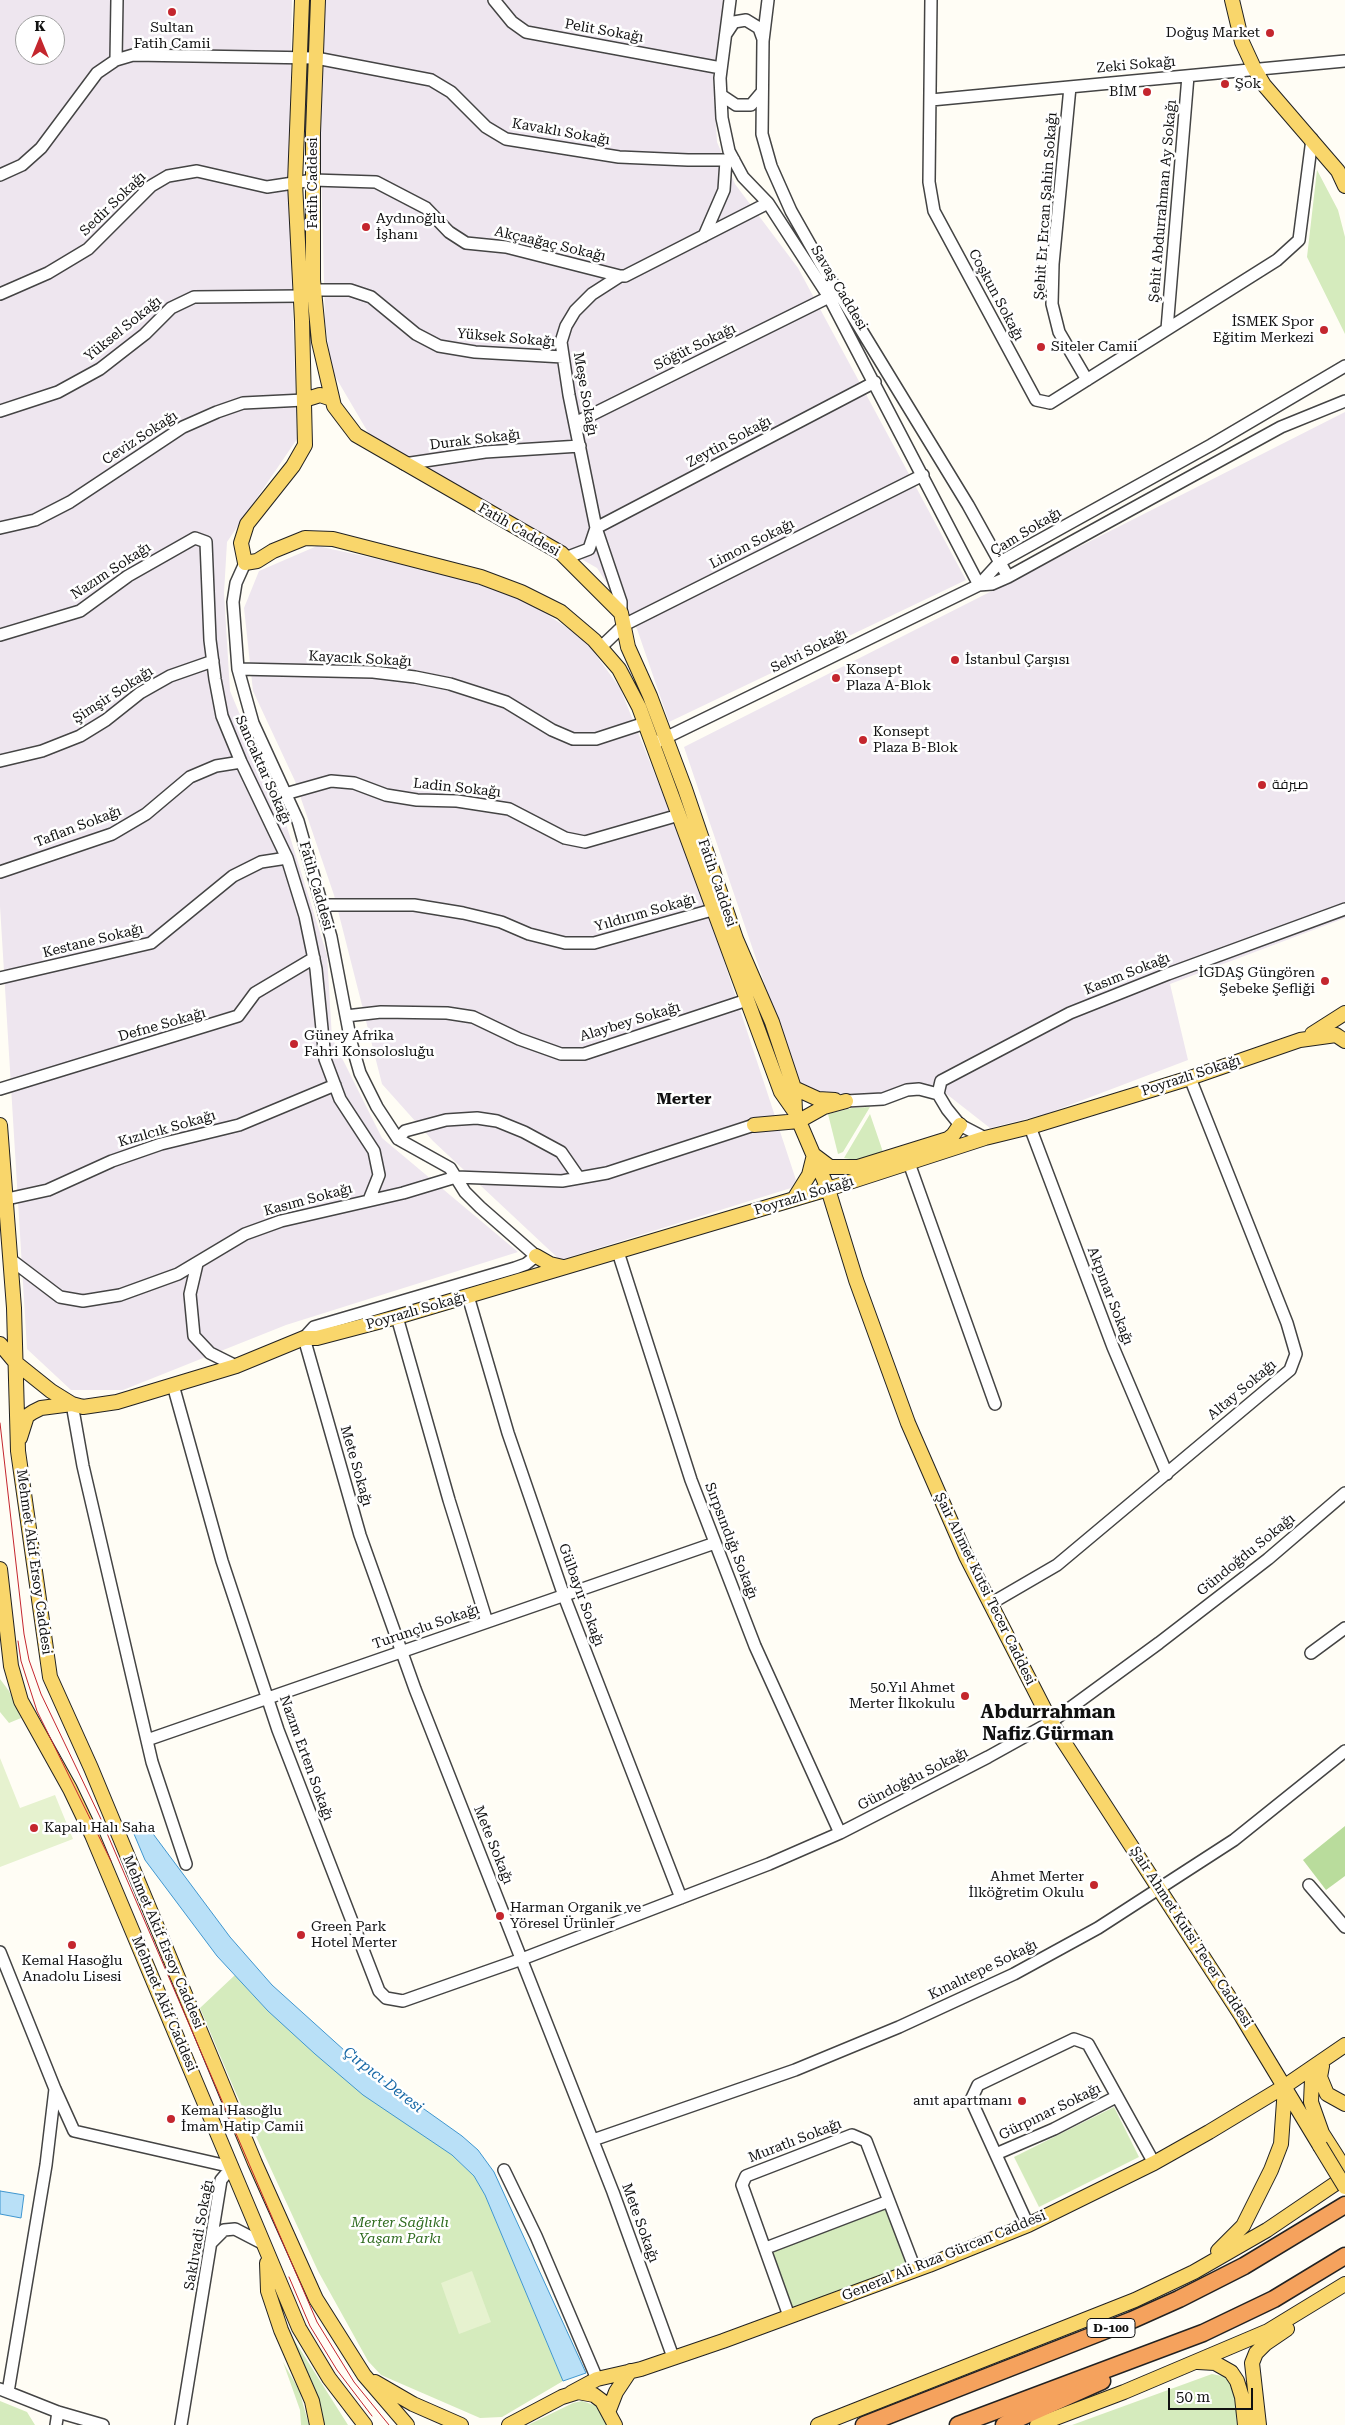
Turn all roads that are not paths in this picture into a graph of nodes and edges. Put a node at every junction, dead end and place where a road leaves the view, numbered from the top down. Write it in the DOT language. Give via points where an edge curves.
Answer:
graph roads {
  1 [pos="117,0"];
  2 [pos="302,0"];
  3 [pos="318,0"];
  4 [pos="494,0"];
  5 [pos="730,0"];
  6 [pos="768,0"];
  7 [pos="931,0"];
  8 [pos="1232,0"];
  9 [pos="725,35"];
  10 [pos="763,41"];
  11 [pos="299,58"];
  12 [pos="316,58"];
  13 [pos="116,60"];
  14 [pos="1345,60"];
  15 [pos="721,68"];
  16 [pos="1254,68"];
  17 [pos="1188,76"];
  18 [pos="1070,87"];
  19 [pos="762,92"];
  20 [pos="721,95"];
  21 [pos="930,100"];
  22 [pos="1312,139"];
  23 [pos="730,160"];
  24 [pos="0,175"];
  25 [pos="313,180"];
  26 [pos="295,183"];
  27 [pos="1345,186"];
  28 [pos="768,203"];
  29 [pos="704,236"];
  30 [pos="620,276"];
  31 [pos="307,293"];
  32 [pos="0,294"];
  33 [pos="829,297"];
  34 [pos="1168,330"];
  35 [pos="563,357"];
  36 [pos="1345,366"];
  37 [pos="1087,380"];
  38 [pos="875,382"];
  39 [pos="332,399"];
  40 [pos="304,400"];
  41 [pos="1345,401"];
  42 [pos="0,411"];
  43 [pos="575,424"];
  44 [pos="580,446"];
  45 [pos="404,464"];
  46 [pos="923,475"];
  47 [pos="0,528"];
  48 [pos="596,528"];
  49 [pos="206,542"];
  50 [pos="561,553"];
  51 [pos="1000,562"];
  52 [pos="245,563"];
  53 [pos="1008,577"];
  54 [pos="979,585"];
  55 [pos="622,619"];
  56 [pos="0,635"];
  57 [pos="601,647"];
  58 [pos="213,661"];
  59 [pos="238,669"];
  60 [pos="645,724"];
  61 [pos="659,741"];
  62 [pos="0,761"];
  63 [pos="241,762"];
  64 [pos="285,794"];
  65 [pos="679,815"];
  66 [pos="287,858"];
  67 [pos="0,872"];
  68 [pos="322,905"];
  69 [pos="1345,908"];
  70 [pos="712,910"];
  71 [pos="314,958"];
  72 [pos="0,978"];
  73 [pos="747,1000"];
  74 [pos="1345,1013"];
  75 [pos="346,1016"];
  76 [pos="1300,1040"];
  77 [pos="1345,1040"];
  78 [pos="1190,1078"];
  79 [pos="335,1085"];
  80 [pos="794,1088"];
  81 [pos="0,1089"];
  82 [pos="938,1094"];
  83 [pos="846,1101"];
  84 [pos="797,1116"];
  85 [pos="0,1125"];
  86 [pos="754,1125"];
  87 [pos="960,1125"];
  88 [pos="1030,1127"];
  89 [pos="985,1138"];
  90 [pos="398,1139"];
  91 [pos="814,1155"];
  92 [pos="909,1163"];
  93 [pos="456,1177"];
  94 [pos="579,1178"];
  95 [pos="828,1189"];
  96 [pos="7,1199"];
  97 [pos="794,1199"];
  98 [pos="369,1200"];
  99 [pos="618,1252"];
  100 [pos="536,1256"];
  101 [pos="10,1259"];
  102 [pos="197,1264"];
  103 [pos="564,1267"];
  104 [pos="528,1278"];
  105 [pos="468,1296"];
  106 [pos="14,1308"];
  107 [pos="397,1318"];
  108 [pos="0,1324"];
  109 [pos="304,1338"];
  110 [pos="0,1344"];
  111 [pos="16,1363"];
  112 [pos="236,1366"];
  113 [pos="173,1385"];
  114 [pos="72,1404"];
  115 [pos="995,1404"];
  116 [pos="18,1451"];
  117 [pos="1167,1474"];
  118 [pos="1345,1492"];
  119 [pos="715,1543"];
  120 [pos="0,1569"];
  121 [pos="564,1596"];
  122 [pos="990,1604"];
  123 [pos="2,1606"];
  124 [pos="487,1622"];
  125 [pos="1345,1628"];
  126 [pos="402,1652"];
  127 [pos="1311,1653"];
  128 [pos="6,1664"];
  129 [pos="267,1698"];
  130 [pos="1051,1722"];
  131 [pos="147,1740"];
  132 [pos="1345,1751"];
  133 [pos="840,1833"];
  134 [pos="186,1864"];
  135 [pos="1309,1885"];
  136 [pos="1160,1889"];
  137 [pos="681,1898"];
  138 [pos="1345,1927"];
  139 [pos="0,1952"];
  140 [pos="522,1959"];
  141 [pos="1345,2044"];
  142 [pos="1322,2061"];
  143 [pos="1285,2086"];
  144 [pos="54,2089"];
  145 [pos="1116,2097"];
  146 [pos="1345,2104"];
  147 [pos="593,2140"];
  148 [pos="1324,2145"];
  149 [pos="996,2154"];
  150 [pos="1154,2163"];
  151 [pos="1345,2169"];
  152 [pos="504,2170"];
  153 [pos="1345,2177"];
  154 [pos="1345,2187"];
  155 [pos="889,2201"];
  156 [pos="1345,2205"];
  157 [pos="1028,2225"];
  158 [pos="212,2242"];
  159 [pos="262,2244"];
  160 [pos="766,2248"];
  161 [pos="1345,2256"];
  162 [pos="268,2257"];
  163 [pos="915,2269"];
  164 [pos="1194,2272"];
  165 [pos="1345,2284"];
  166 [pos="1317,2303"];
  167 [pos="789,2316"];
  168 [pos="1147,2355"];
  169 [pos="673,2357"];
  170 [pos="1197,2362"];
  171 [pos="630,2371"];
  172 [pos="364,2376"];
  173 [pos="597,2379"];
  174 [pos="4,2390"];
  175 [pos="571,2393"];
  176 [pos="609,2410"];
  177 [pos="58,2412"];
  178 [pos="56,2425"];
  179 [pos="103,2425"];
  180 [pos="181,2425"];
  181 [pos="317,2425"];
  182 [pos="365,2425"];
  183 [pos="407,2425"];
  184 [pos="461,2425"];
  185 [pos="509,2425"];
  186 [pos="615,2425"];
  187 [pos="818,2425"];
  188 [pos="864,2425"];
  189 [pos="958,2425"];
  190 [pos="1004,2425"];
  191 [pos="1037,2425"];
  192 [pos="1245,2425"];
  193 [pos="1258,2425"];
  1 -- 13 [label="street"];
  2 -- 11 [label="main road, Fatih Caddesi"];
  3 -- 12 [label="main road, Fatih Caddesi"];
  4 -- 15 [label="street, Pelit Sokağı" via="512,22 526,32"];
  5 -- 9 [label="street, Savaş Caddesi"];
  6 -- 10 [label="street, Savaş Caddesi"];
  7 -- 21 [label="street, Coşkun Sokağı"];
  8 -- 16 [label="main road" via="1242,42"];
  9 -- 10 [label="street" via="734,22 746,20 759,28"];
  9 -- 15 [label="street, Savaş Caddesi"];
  10 -- 19 [label="street, Savaş Caddesi"];
  11 -- 12 [label="street, Kavaklı Sokağı"];
  11 -- 13 [label="street, Kavaklı Sokağı" via="133,55"];
  11 -- 26 [label="main road, Fatih Caddesi"];
  12 -- 23 [label="street, Kavaklı Sokağı" via="431,80 451,92 486,127 506,139 619,157"];
  12 -- 25 [label="main road, Fatih Caddesi"];
  13 -- 24 [label="street" via="97,73 41,148 22,165"];
  14 -- 16 [label="street, Zeki Sokağı"];
  15 -- 20 [label="street, Savaş Caddesi"];
  16 -- 17 [label="street, Zeki Sokağı"];
  16 -- 22 [label="main road" via="1264,85"];
  17 -- 18 [label="street, Zeki Sokağı"];
  17 -- 34 [label="street, Şehit Abdurrahman Ay Sokağı"];
  18 -- 21 [label="street, Zeki Sokağı"];
  18 -- 37 [label="street, Şehit Er Ercan Şahin Sokağı" via="1052,304 1059,332"];
  19 -- 20 [label="street" via="751,105 736,105"];
  19 -- 51 [label="street, Savaş Caddesi" via="762,134 771,166 791,211"];
  20 -- 23 [label="street, Savaş Caddesi"];
  21 -- 37 [label="street, Coşkun Sokağı" via="929,182 934,211 1036,400 1050,403"];
  22 -- 27 [label="main road"];
  22 -- 34 [label="street, Coşkun Sokağı" via="1299,240 1278,260"];
  23 -- 28 [label="street, Savaş Caddesi"];
  23 -- 29 [label="street" via="724,190"];
  25 -- 26 [label="street, Sedir Sokağı"];
  25 -- 30 [label="street, Akçaağaç Sokağı" via="376,182 426,208 466,243 506,247"];
  25 -- 31 [label="main road, Fatih Caddesi"];
  26 -- 31 [label="main road, Fatih Caddesi"];
  26 -- 32 [label="street, Sedir Sokağı" via="267,186 197,171 168,176 151,186 88,249 48,273"];
  28 -- 29 [label="street, Meşe Sokağı"];
  28 -- 33 [label="street, Savaş Caddesi"];
  29 -- 30 [label="street, Meşe Sokağı" via="626,276"];
  30 -- 35 [label="street, Meşe Sokağı" via="592,294 575,311 561,342"];
  31 -- 35 [label="street, Yüksek Sokağı" via="350,290 371,298 416,334 439,346 475,352"];
  31 -- 39 [label="main road, Fatih Caddesi"];
  31 -- 40 [label="main road, Fatih Caddesi"];
  31 -- 42 [label="street, Yüksel Sokağı" via="194,298 171,308 145,334 100,369 58,392"];
  33 -- 38 [label="street, Savaş Caddesi"];
  33 -- 43 [label="street, Söğüt Sokağı"];
  34 -- 37 [label="street, Coşkun Sokağı"];
  35 -- 43 [label="street, Meşe Sokağı"];
  36 -- 51 [label="street, Çam Sokağı"];
  38 -- 46 [label="street, Savaş Caddesi"];
  38 -- 48 [label="street, Zeytin Sokağı"];
  39 -- 40 [label="main road" via="320,395"];
  39 -- 45 [label="main road, Fatih Caddesi" via="356,435"];
  40 -- 47 [label="street, Ceviz Sokağı" via="243,403 217,412 183,427 70,502 35,520"];
  40 -- 52 [label="main road, Fatih Caddesi" via="305,444 293,466 247,524 242,543"];
  41 -- 53 [label="street, Çam Sokağı" via="1281,427"];
  43 -- 44 [label="street, Meşe Sokağı"];
  44 -- 45 [label="street, Durak Sokağı" via="485,452"];
  44 -- 48 [label="street, Meşe Sokağı"];
  45 -- 50 [label="main road, Fatih Caddesi"];
  46 -- 54 [label="street, Savaş Caddesi"];
  46 -- 55 [label="street, Limon Sokağı"];
  48 -- 50 [label="street" via="588,549 568,557"];
  48 -- 55 [label="street, Meşe Sokağı" via="621,602"];
  49 -- 56 [label="street, Nazım Sokağı" via="195,538 188,541 128,576 80,611"];
  49 -- 58 [label="street, Sancaktar Sokağı"];
  50 -- 55 [label="main road, Fatih Caddesi"];
  51 -- 53 [label="street, Savaş Caddesi"];
  51 -- 54 [label="street, Çam Sokağı"];
  52 -- 57 [label="main road, Fatih Caddesi" via="257,562 273,551 305,538 333,539 481,577 521,592 561,612"];
  52 -- 59 [label="street, Fatih Caddesi" via="236,583 233,602"];
  53 -- 54 [label="street, Çam Sokağı"];
  54 -- 61 [label="street, Selvi Sokağı"];
  55 -- 57 [label="street, Limon Sokağı"];
  55 -- 61 [label="main road, Fatih Caddesi"];
  57 -- 60 [label="main road, Fatih Caddesi" via="619,669"];
  58 -- 62 [label="street, Şimşir Sokağı" via="170,676 80,736 42,751"];
  58 -- 63 [label="street, Sancaktar Sokağı" via="222,716"];
  59 -- 60 [label="street, Kayacık Sokağı" via="415,676 506,702 573,739 596,739"];
  59 -- 64 [label="street, Fatih Caddesi" via="253,724"];
  60 -- 61 [label="main road, Fatih Caddesi"];
  61 -- 65 [label="main road, Fatih Caddesi"];
  61 -- 80 [label="main road, Fatih Caddesi" via="772,1022"];
  63 -- 66 [label="street, Sancaktar Sokağı"];
  63 -- 67 [label="street, Taflan Sokağı" via="216,766 190,777 146,814 112,834"];
  64 -- 65 [label="street, Ladin Sokağı" via="331,782 354,783 386,795 509,809 565,838 585,842"];
  64 -- 68 [label="street, Fatih Caddesi" via="298,821"];
  65 -- 70 [label="main road, Fatih Caddesi"];
  66 -- 71 [label="street, Sancaktar Sokağı"];
  66 -- 72 [label="street, Kestane Sokağı" via="261,862 233,876 151,943"];
  68 -- 70 [label="street, Yıldırım Sokağı" via="414,905 463,912 565,943 594,943"];
  68 -- 75 [label="street, Fatih Caddesi"];
  69 -- 82 [label="street, Kasım Sokağı" via="1070,1013 942,1081"];
  70 -- 73 [label="main road, Fatih Caddesi"];
  71 -- 79 [label="street, Sancaktar Sokağı" via="325,1059"];
  71 -- 81 [label="street, Defne Sokağı" via="255,993 238,1016"];
  73 -- 75 [label="street, Alaybey Sokağı" via="584,1054 561,1054 473,1018 447,1013 381,1012"];
  73 -- 84 [label="main road, Fatih Caddesi" via="781,1092"];
  74 -- 76 [label="main road"];
  75 -- 90 [label="street, Fatih Caddesi" via="360,1073 376,1107"];
  76 -- 77 [label="main road" via="1336,1035"];
  76 -- 78 [label="main road, Poyrazlı Sokağı"];
  78 -- 88 [label="main road, Poyrazlı Sokağı"];
  78 -- 117 [label="street, Altay Sokağı" via="1296,1354 1290,1370"];
  79 -- 96 [label="street, Kızılcık Sokağı" via="239,1125 161,1144 112,1161 48,1190"];
  79 -- 98 [label="street, Sancaktar Sokağı" via="340,1099 374,1151 379,1175"];
  80 -- 83 [label="main road" via="818,1099"];
  80 -- 84 [label="main road, Fatih Caddesi"];
  82 -- 83 [label="street" via="919,1089 883,1099"];
  82 -- 87 [label="street"];
  83 -- 84 [label="main road"];
  84 -- 86 [label="main road"];
  84 -- 91 [label="main road, Fatih Caddesi"];
  85 -- 96 [label="main road, Mehmet Akif Ersoy Caddesi"];
  86 -- 94 [label="street, Kasım Sokağı" via="653,1160"];
  87 -- 89 [label="street"];
  87 -- 91 [label="main road" via="948,1138 858,1167 830,1167"];
  88 -- 89 [label="main road, Poyrazlı Sokağı"];
  88 -- 117 [label="street, Akpınar Sokağı" via="1113,1347"];
  89 -- 92 [label="main road, Poyrazlı Sokağı"];
  90 -- 93 [label="street, Fatih Caddesi" via="450,1168"];
  90 -- 94 [label="street" via="405,1131 446,1120 476,1118 496,1121 561,1152"];
  91 -- 95 [label="main road, Fatih Caddesi"];
  91 -- 97 [label="main road" via="809,1176"];
  92 -- 95 [label="main road, Poyrazlı Sokağı"];
  92 -- 115 [label="street"];
  93 -- 94 [label="street, Kasım Sokağı" via="562,1181"];
  93 -- 98 [label="street, Kasım Sokağı"];
  93 -- 100 [label="street, Fatih Caddesi" via="480,1208"];
  95 -- 97 [label="main road, Poyrazlı Sokağı"];
  95 -- 122 [label="main road, Şair Ahmet Kutsi Tecer Caddesi" via="856,1280 908,1423"];
  96 -- 101 [label="main road, Mehmet Akif Ersoy Caddesi"];
  97 -- 99 [label="main road, Poyrazlı Sokağı"];
  98 -- 102 [label="street, Kasım Sokağı" via="281,1221 246,1234"];
  99 -- 103 [label="main road, Poyrazlı Sokağı"];
  99 -- 119 [label="street, Sırpsındığı Sokağı" via="688,1471"];
  100 -- 103 [label="main road"];
  100 -- 104 [label="main road" via="536,1270"];
  100 -- 109 [label="street, Poyrazlı Sokağı" via="515,1268 314,1327"];
  101 -- 102 [label="street, Kasım Sokağı" via="60,1297 83,1302 120,1295"];
  101 -- 106 [label="main road, Mehmet Akif Ersoy Caddesi"];
  102 -- 112 [label="street" via="190,1294 194,1336 210,1353"];
  103 -- 104 [label="main road, Poyrazlı Sokağı"];
  104 -- 105 [label="main road, Poyrazlı Sokağı"];
  105 -- 107 [label="main road, Poyrazlı Sokağı"];
  105 -- 121 [label="street, Gülbayır Sokağı" via="508,1432"];
  106 -- 108 [label="main road" via="6,1323"];
  106 -- 111 [label="main road, Mehmet Akif Ersoy Caddesi"];
  107 -- 109 [label="main road, Poyrazlı Sokağı" via="317,1338"];
  107 -- 124 [label="street"];
  109 -- 112 [label="main road, Poyrazlı Sokağı"];
  109 -- 126 [label="street, Mete Sokağı" via="360,1535"];
  110 -- 111 [label="main road"];
  111 -- 114 [label="main road"];
  111 -- 116 [label="main road, Mehmet Akif Ersoy Caddesi"];
  112 -- 113 [label="main road, Poyrazlı Sokağı"];
  113 -- 114 [label="main road, Poyrazlı Sokağı" via="117,1402"];
  113 -- 129 [label="street, Nazım Erten Sokağı" via="222,1561"];
  114 -- 116 [label="main road, Poyrazlı Sokağı" via="41,1408 27,1416"];
  114 -- 131 [label="street" via="83,1466"];
  116 -- 172 [label="main road, Mehmet Akif Ersoy Caddesi" via="50,1677 255,2163 312,2290"];
  117 -- 122 [label="street, Altay Sokağı" via="1057,1565"];
  118 -- 130 [label="street, Gündoğdu Sokağı" via="1268,1559"];
  119 -- 121 [label="street, Turunçlu Sokağı"];
  119 -- 133 [label="street, Sırpsındığı Sokağı" via="755,1646"];
  120 -- 123 [label="main road, Mehmet Akif Caddesi"];
  121 -- 124 [label="street, Turunçlu Sokağı"];
  121 -- 137 [label="street, Gülbayır Sokağı"];
  122 -- 130 [label="main road, Şair Ahmet Kutsi Tecer Caddesi"];
  123 -- 128 [label="main road, Mehmet Akif Caddesi"];
  124 -- 126 [label="street, Turunçlu Sokağı"];
  125 -- 127 [label="street"];
  126 -- 129 [label="street, Turunçlu Sokağı"];
  126 -- 140 [label="street, Mete Sokağı"];
  128 -- 159 [label="main road, Mehmet Akif Caddesi" via="22,1702 92,1835 235,2171"];
  129 -- 131 [label="street, Turunçlu Sokağı"];
  129 -- 140 [label="street, Nazım Erten Sokağı" via="379,1990 386,1998 403,2001"];
  130 -- 133 [label="street, Gündoğdu Sokağı"];
  130 -- 136 [label="main road, Şair Ahmet Kutsi Tecer Caddesi"];
  131 -- 134 [label="street"];
  132 -- 136 [label="street, Kınalıtepe Sokağı" via="1234,1840"];
  133 -- 137 [label="street, Gündoğdu Sokağı"];
  135 -- 138 [label="street"];
  136 -- 143 [label="main road, Şair Ahmet Kutsi Tecer Caddesi"];
  136 -- 147 [label="street, Kınalıtepe Sokağı" via="1098,1928 1014,1974 899,2027 795,2070"];
  137 -- 140 [label="street, Gündoğdu Sokağı"];
  139 -- 144 [label="street, Saklıvadi Sokağı"];
  140 -- 147 [label="street, Mete Sokağı"];
  141 -- 142 [label="main road, General Ali Rıza Gürcan Caddesi"];
  142 -- 143 [label="main road, General Ali Rıza Gürcan Caddesi"];
  142 -- 146 [label="main road" via="1320,2077 1326,2094"];
  142 -- 148 [label="main road" via="1312,2079 1311,2102"];
  143 -- 148 [label="main road, Şair Ahmet Kutsi Tecer Caddesi"];
  143 -- 150 [label="main road, General Ali Rıza Gürcan Caddesi"];
  143 -- 164 [label="main road" via="1281,2144 1258,2198 1236,2235"];
  144 -- 158 [label="street, Saklıvadi Sokağı" via="74,2131 232,2167 222,2180"];
  144 -- 174 [label="street" via="46,2165"];
  145 -- 149 [label="street, Gürpınar Sokağı"];
  145 -- 149 [label="street, Gürpınar Sokağı" via="1088,2044 1074,2039 986,2080 978,2085 972,2100"];
  145 -- 150 [label="street, Gürpınar Sokağı"];
  147 -- 169 [label="street, Mete Sokağı"];
  148 -- 151 [label="main road"];
  148 -- 154 [label="main road, bridge"];
  149 -- 157 [label="street, Gürpınar Sokağı"];
  150 -- 157 [label="main road, General Ali Rıza Gürcan Caddesi"];
  152 -- 173 [label="street"];
  153 -- 164 [label="main road" via="1268,2230"];
  155 -- 160 [label="street"];
  155 -- 160 [label="street, Muratlı Sokağı" via="866,2141 852,2135 746,2176 742,2186"];
  155 -- 163 [label="street, Muratlı Sokağı"];
  156 -- 188 [label="highway, D-100" via="1268,2252 1179,2299"];
  157 -- 163 [label="main road, General Ali Rıza Gürcan Caddesi"];
  158 -- 159 [label="street" via="224,2230 235,2229"];
  158 -- 180 [label="street, Saklıvadi Sokağı"];
  159 -- 162 [label="main road, Mehmet Akif Caddesi"];
  160 -- 167 [label="street, Muratlı Sokağı"];
  161 -- 168 [label="highway" via="1233,2320"];
  162 -- 181 [label="main road" via="268,2290 281,2330 312,2400"];
  162 -- 182 [label="main road, Mehmet Akif Caddesi" via="311,2351"];
  163 -- 167 [label="main road, General Ali Rıza Gürcan Caddesi"];
  164 -- 187 [label="main road" via="1094,2316"];
  165 -- 166 [label="main road"];
  166 -- 170 [label="main road" via="1268,2331"];
  166 -- 193 [label="main road" via="1256,2354 1252,2371"];
  167 -- 169 [label="main road, General Ali Rıza Gürcan Caddesi"];
  168 -- 189 [label="highway"];
  168 -- 190 [label="highway" via="1120,2373"];
  169 -- 171 [label="main road, General Ali Rıza Gürcan Caddesi"];
  170 -- 191 [label="main road"];
  170 -- 192 [label="main road" via="1215,2363 1231,2372 1242,2397"];
  171 -- 173 [label="main road, General Ali Rıza Gürcan Caddesi"];
  171 -- 176 [label="main road"];
  172 -- 183 [label="main road, Mehmet Akif Ersoy Caddesi"];
  172 -- 184 [label="main road" via="413,2404"];
  173 -- 175 [label="main road, General Ali Rıza Gürcan Caddesi"];
  174 -- 177 [label="street"];
  175 -- 176 [label="main road" via="594,2395"];
  175 -- 185 [label="main road, General Ali Rıza Gürcan Caddesi"];
  176 -- 186 [label="main road"];
  177 -- 178 [label="street"];
  177 -- 179 [label="street"];
}
